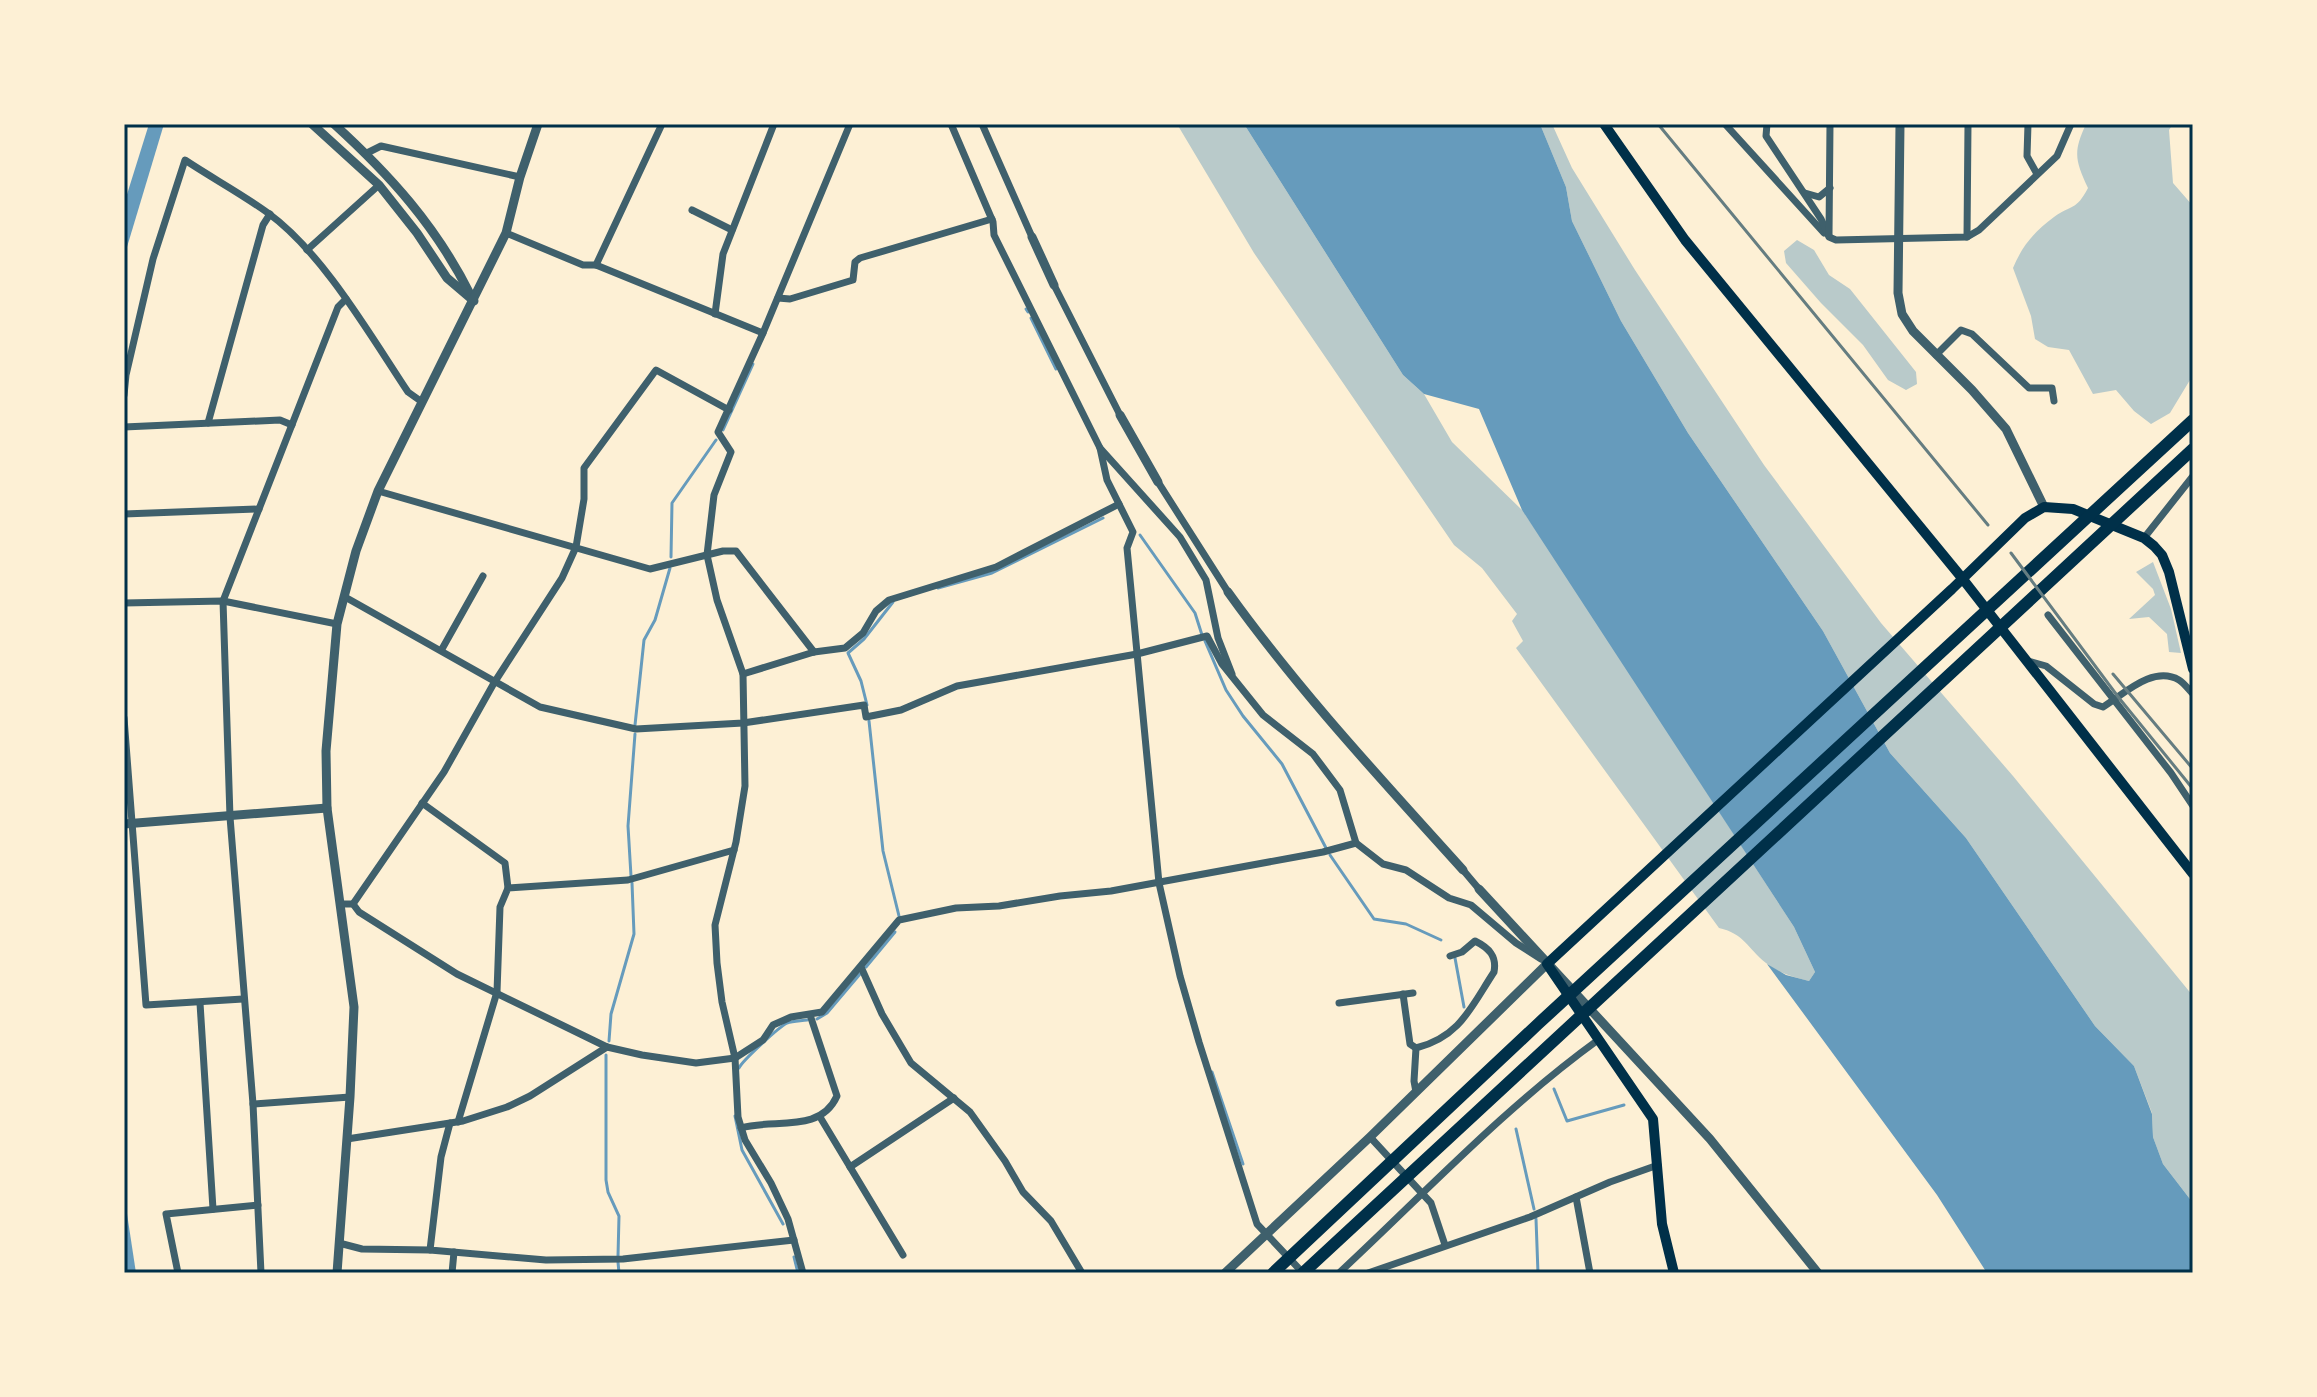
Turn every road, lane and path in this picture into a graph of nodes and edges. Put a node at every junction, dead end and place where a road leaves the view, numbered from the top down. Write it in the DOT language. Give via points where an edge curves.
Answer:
graph roads {
  1 [pos="312,124"];
  2 [pos="334,124"];
  3 [pos="538,124"];
  4 [pos="662,124"];
  5 [pos="774,124"];
  6 [pos="850,124"];
  7 [pos="951,124"];
  8 [pos="982,124"];
  9 [pos="1604,124"];
  10 [pos="1725,124"];
  11 [pos="1767,124"];
  12 [pos="1830,124"];
  13 [pos="1900,124"];
  14 [pos="1968,124"];
  15 [pos="2028,124"];
  16 [pos="2071,124"];
  17 [pos="367,153"];
  18 [pos="2037,174"];
  19 [pos="520,177"];
  20 [pos="379,185"];
  21 [pos="1830,188"];
  22 [pos="1805,193"];
  23 [pos="692,210"];
  24 [pos="270,214"];
  25 [pos="992,219"];
  26 [pos="732,230"];
  27 [pos="506,233"];
  28 [pos="1032,237"];
  29 [pos="1829,237"];
  30 [pos="1967,237"];
  31 [pos="1899,240"];
  32 [pos="307,250"];
  33 [pos="596,265"];
  34 [pos="1054,285"];
  35 [pos="778,298"];
  36 [pos="346,299"];
  37 [pos="474,301"];
  38 [pos="715,314"];
  39 [pos="763,333"];
  40 [pos="1936,355"];
  41 [pos="124,395"];
  42 [pos="2054,401"];
  43 [pos="422,402"];
  44 [pos="729,410"];
  45 [pos="1120,415"];
  46 [pos="2193,420"];
  47 [pos="208,423"];
  48 [pos="292,425"];
  49 [pos="124,427"];
  50 [pos="1100,448"];
  51 [pos="2193,449"];
  52 [pos="2193,476"];
  53 [pos="1158,482"];
  54 [pos="378,491"];
  55 [pos="1119,504"];
  56 [pos="2044,507"];
  57 [pos="259,509"];
  58 [pos="124,514"];
  59 [pos="2144,538"];
  60 [pos="576,547"];
  61 [pos="707,555"];
  62 [pos="483,576"];
  63 [pos="1962,578"];
  64 [pos="1228,592"];
  65 [pos="345,597"];
  66 [pos="223,601"];
  67 [pos="124,603"];
  68 [pos="2048,615"];
  69 [pos="337,624"];
  70 [pos="442,649"];
  71 [pos="814,652"];
  72 [pos="1137,654"];
  73 [pos="2026,660"];
  74 [pos="2193,669"];
  75 [pos="743,674"];
  76 [pos="1235,682"];
  77 [pos="494,683"];
  78 [pos="2193,694"];
  79 [pos="2114,700"];
  80 [pos="124,718"];
  81 [pos="743,723"];
  82 [pos="422,803"];
  83 [pos="2193,806"];
  84 [pos="327,808"];
  85 [pos="230,817"];
  86 [pos="128,824"];
  87 [pos="1356,843"];
  88 [pos="734,850"];
  89 [pos="1463,870"];
  90 [pos="2193,874"];
  91 [pos="1159,883"];
  92 [pos="508,888"];
  93 [pos="1479,889"];
  94 [pos="340,904"];
  95 [pos="353,904"];
  96 [pos="1450,956"];
  97 [pos="1551,960"];
  98 [pos="861,967"];
  99 [pos="1370,987"];
  100 [pos="497,992"];
  101 [pos="1344,992"];
  102 [pos="1413,993"];
  103 [pos="1403,994"];
  104 [pos="1371,998"];
  105 [pos="243,999"];
  106 [pos="200,1003"];
  107 [pos="810,1015"];
  108 [pos="1598,1040"];
  109 [pos="607,1047"];
  110 [pos="1416,1048"];
  111 [pos="735,1058"];
  112 [pos="1416,1092"];
  113 [pos="350,1097"];
  114 [pos="954,1098"];
  115 [pos="253,1104"];
  116 [pos="820,1117"];
  117 [pos="454,1123"];
  118 [pos="741,1128"];
  119 [pos="1370,1137"];
  120 [pos="347,1139"];
  121 [pos="1659,1165"];
  122 [pos="850,1167"];
  123 [pos="1424,1193"];
  124 [pos="1576,1197"];
  125 [pos="258,1205"];
  126 [pos="213,1209"];
  127 [pos="1266,1234"];
  128 [pos="794,1240"];
  129 [pos="339,1243"];
  130 [pos="1445,1245"];
  131 [pos="430,1250"];
  132 [pos="454,1252"];
  133 [pos="903,1255"];
  134 [pos="1342,1272"];
  135 [pos="178,1273"];
  136 [pos="261,1273"];
  137 [pos="337,1273"];
  138 [pos="452,1273"];
  139 [pos="803,1273"];
  140 [pos="1082,1273"];
  141 [pos="1225,1273"];
  142 [pos="1273,1273"];
  143 [pos="1303,1273"];
  144 [pos="1368,1273"];
  145 [pos="1590,1273"];
  146 [pos="1674,1273"];
  147 [pos="1818,1273"];
  1 -- 20 [label="street"];
  2 -- 17 [label="street"];
  3 -- 19 [label="street"];
  4 -- 33 [label="street"];
  5 -- 26 [label="street"];
  6 -- 35 [label="street"];
  7 -- 25 [label="street"];
  8 -- 28 [label="street"];
  9 -- 63 [label="main road" via="1685,240"];
  10 -- 29 [label="street"];
  11 -- 22 [label="street" via="1766,136"];
  12 -- 21 [label="street"];
  13 -- 31 [label="street"];
  14 -- 30 [label="street"];
  15 -- 18 [label="street" via="2027,156"];
  16 -- 18 [label="street" via="2057,156"];
  17 -- 19 [label="street" via="381,146"];
  17 -- 37 [label="street" via="432,230"];
  18 -- 30 [label="street"];
  19 -- 27 [label="street"];
  20 -- 32 [label="street"];
  20 -- 37 [label="street" via="447,278"];
  21 -- 22 [label="street" via="1819,197"];
  21 -- 29 [label="street"];
  22 -- 29 [label="street"];
  23 -- 26 [label="street"];
  24 -- 32 [label="street"];
  24 -- 41 [label="street" via="185,160 153,259"];
  24 -- 47 [label="street"];
  25 -- 35 [label="street" via="860,258 853,280"];
  25 -- 50 [label="street" via="994,235"];
  26 -- 38 [label="street" via="723,254"];
  27 -- 33 [label="street" via="583,265"];
  27 -- 37 [label="street"];
  28 -- 34 [label="street"];
  29 -- 31 [label="street"];
  30 -- 31 [label="street"];
  31 -- 40 [label="street" via="1902,314"];
  32 -- 36 [label="street"];
  33 -- 38 [label="street"];
  34 -- 45 [label="street"];
  35 -- 39 [label="street"];
  36 -- 43 [label="street" via="408,392"];
  36 -- 48 [label="street" via="338,307"];
  37 -- 43 [label="street"];
  38 -- 39 [label="street"];
  39 -- 44 [label="street"];
  40 -- 42 [label="street" via="1961,330 1972,334 2029,388 2052,388"];
  40 -- 56 [label="street" via="2006,429"];
  43 -- 54 [label="street"];
  44 -- 60 [label="street" via="656,370 584,468"];
  44 -- 61 [label="street" via="718,432 731,452 714,495"];
  45 -- 53 [label="street"];
  46 -- 142 [label="highway"];
  47 -- 48 [label="street" via="280,420"];
  47 -- 49 [label="street"];
  48 -- 57 [label="street"];
  50 -- 55 [label="street"];
  50 -- 76 [label="street" via="1180,537 1206,580 1218,638"];
  51 -- 143 [label="highway"];
  52 -- 59 [label="street"];
  53 -- 64 [label="street"];
  54 -- 60 [label="street"];
  54 -- 65 [label="street"];
  55 -- 71 [label="street" via="996,567 889,600 845,648"];
  55 -- 72 [label="street" via="1133,532 1127,548"];
  56 -- 59 [label="main road" via="2073,509"];
  56 -- 63 [label="main road" via="2025,518"];
  57 -- 58 [label="street"];
  57 -- 66 [label="street"];
  59 -- 74 [label="main road" via="2162,555 2169,572"];
  60 -- 61 [label="street" via="650,569"];
  60 -- 77 [label="street" via="562,578"];
  61 -- 71 [label="street" via="739,553"];
  61 -- 75 [label="street"];
  62 -- 70 [label="street"];
  63 -- 73 [label="main road"];
  63 -- 97 [label="main road"];
  64 -- 89 [label="street" via="1324,714"];
  65 -- 69 [label="street"];
  65 -- 70 [label="street"];
  66 -- 67 [label="street"];
  66 -- 69 [label="street"];
  66 -- 85 [label="street"];
  68 -- 79 [label="street"];
  69 -- 84 [label="street" via="326,751"];
  70 -- 77 [label="street"];
  71 -- 75 [label="street"];
  72 -- 76 [label="street" via="1207,636"];
  72 -- 81 [label="street" via="957,686 901,710 866,717 864,705"];
  72 -- 91 [label="street"];
  73 -- 79 [label="street" via="2046,666 2094,704 2103,707"];
  73 -- 90 [label="main road"];
  75 -- 81 [label="street"];
  76 -- 87 [label="street" via="1263,715 1313,754 1340,790"];
  77 -- 81 [label="street" via="540,707 636,729"];
  77 -- 82 [label="street"];
  78 -- 79 [label="street" via="2180,680 2163,675 2145,679"];
  79 -- 83 [label="street"];
  80 -- 86 [label="street"];
  81 -- 88 [label="street" via="745,786"];
  82 -- 92 [label="street" via="505,863"];
  82 -- 95 [label="street"];
  84 -- 85 [label="street"];
  84 -- 94 [label="street"];
  85 -- 86 [label="street"];
  85 -- 105 [label="street"];
  86 -- 106 [label="street" via="146,1005"];
  87 -- 91 [label="street"];
  87 -- 97 [label="street" via="1383,864 1406,870 1449,898 1471,905 1516,943"];
  88 -- 92 [label="street" via="628,880"];
  88 -- 111 [label="street" via="715,925 722,1002"];
  89 -- 93 [label="street"];
  91 -- 98 [label="street" via="899,920"];
  91 -- 127 [label="street" via="1199,1042 1252,1211"];
  92 -- 100 [label="street" via="500,907"];
  93 -- 97 [label="street"];
  94 -- 95 [label="street"];
  94 -- 113 [label="street" via="354,1007"];
  95 -- 100 [label="street" via="457,974"];
  96 -- 110 [label="street" via="1475,941 1494,956 1494,972 1456,1028 1438,1042"];
  97 -- 108 [label="main road"];
  97 -- 112 [label="street"];
  97 -- 147 [label="street" via="1710,1139"];
  98 -- 107 [label="street" via="822,1012"];
  98 -- 114 [label="street" via="911,1063"];
  99 -- 104 [label="street"];
  100 -- 109 [label="street"];
  100 -- 117 [label="street"];
  101 -- 104 [label="street" via="1342,1002"];
  102 -- 103 [label="street"];
  103 -- 104 [label="street"];
  103 -- 110 [label="street" via="1410,1044"];
  105 -- 106 [label="street"];
  105 -- 115 [label="street"];
  106 -- 126 [label="street"];
  107 -- 111 [label="street" via="773,1025 763,1040"];
  107 -- 116 [label="street" via="837,1096"];
  108 -- 121 [label="main road" via="1653,1119"];
  108 -- 123 [label="street" via="1533,1090"];
  109 -- 111 [label="street" via="696,1063"];
  109 -- 117 [label="street" via="530,1096"];
  110 -- 112 [label="street"];
  111 -- 118 [label="street"];
  112 -- 119 [label="street"];
  113 -- 115 [label="street"];
  113 -- 120 [label="street"];
  114 -- 122 [label="street"];
  114 -- 140 [label="street" via="970,1112 1023,1192 1051,1221"];
  115 -- 125 [label="street"];
  116 -- 118 [label="street"];
  116 -- 122 [label="street"];
  117 -- 120 [label="street"];
  117 -- 131 [label="street" via="441,1157"];
  118 -- 128 [label="street"];
  119 -- 123 [label="street"];
  119 -- 127 [label="street"];
  120 -- 129 [label="street"];
  121 -- 124 [label="street"];
  121 -- 146 [label="main road" via="1662,1224"];
  122 -- 133 [label="street"];
  123 -- 130 [label="street"];
  123 -- 134 [label="street"];
  124 -- 130 [label="street"];
  124 -- 145 [label="street"];
  125 -- 126 [label="street"];
  125 -- 136 [label="street"];
  126 -- 135 [label="street" via="166,1214"];
  127 -- 141 [label="street"];
  127 -- 143 [label="street"];
  128 -- 132 [label="street" via="623,1259 546,1260"];
  128 -- 139 [label="street"];
  129 -- 131 [label="street" via="362,1249"];
  129 -- 137 [label="street"];
  130 -- 144 [label="street"];
  131 -- 132 [label="street"];
  132 -- 138 [label="street"];
}
